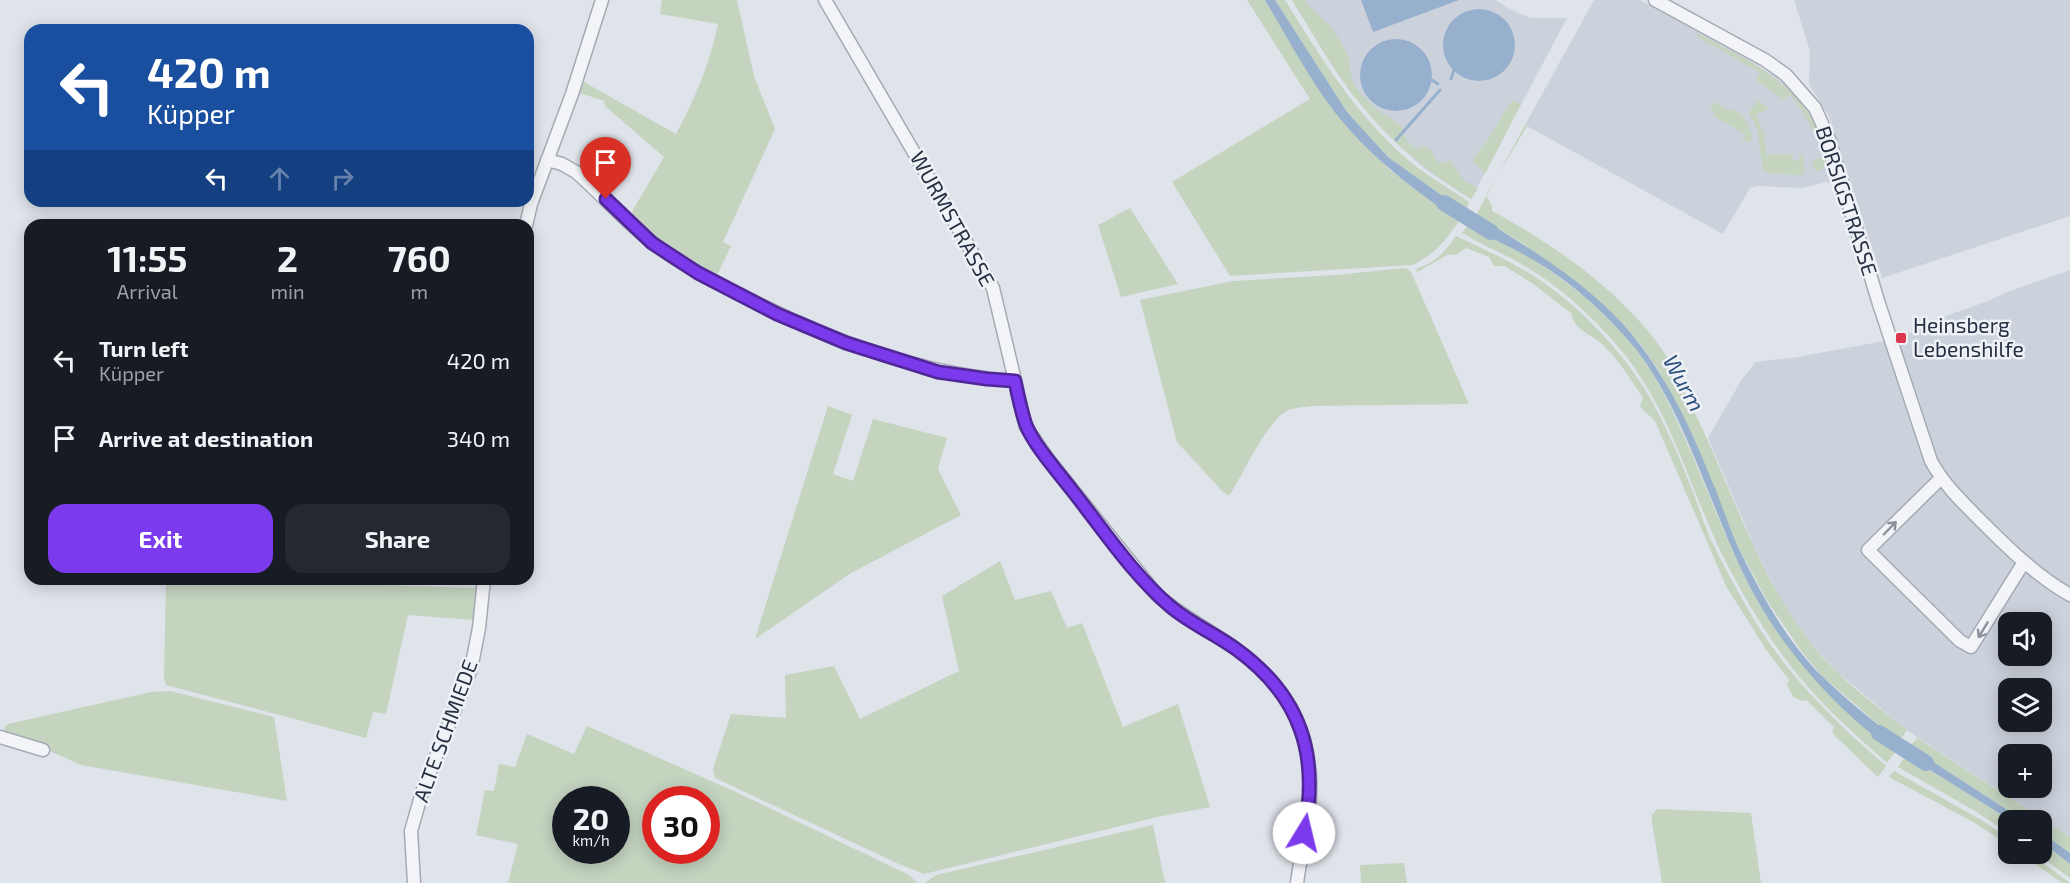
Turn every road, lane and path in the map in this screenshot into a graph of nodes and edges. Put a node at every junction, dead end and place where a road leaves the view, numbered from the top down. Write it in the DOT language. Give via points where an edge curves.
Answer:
graph roads {
  1 [pos="602,0"];
  2 [pos="825,0"];
  3 [pos="1655,0"];
  4 [pos="547,160"];
  5 [pos="534,196"];
  6 [pos="1015,381"];
  7 [pos="1940,479"];
  8 [pos="2024,562"];
  9 [pos="483,585"];
  10 [pos="2070,595"];
  11 [pos="0,737"];
  12 [pos="43,750"];
  13 [pos="414,883"];
  14 [pos="1297,883"];
  1 -- 4 [label="street"];
  2 -- 6 [label="street, WURMSTRASSE" via="993,288"];
  3 -- 7 [label="street, BORSIGSTRASSE" via="1765,60 1786,75 1815,108 1924,442"];
  4 -- 5 [label="street"];
  4 -- 6 [label="street" via="576,172 652,243 698,273 777,314 846,343 938,372"];
  6 -- 14 [label="street, WURMSTRASSE" via="1026,427 1141,577 1174,609 1256,665 1280,690 1301,729 1309,757 1309,812"];
  7 -- 8 [label="street, BORSIGSTRASSE"];
  8 -- 7 [label="street, one-way" via="1974,644 1971,647 1960,641 1868,550"];
  8 -- 10 [label="street, BORSIGSTRASSE"];
  9 -- 13 [label="street, ALTE SCHMIEDE" via="471,669 423,789 411,831"];
  11 -- 12 [label="street"];
}
